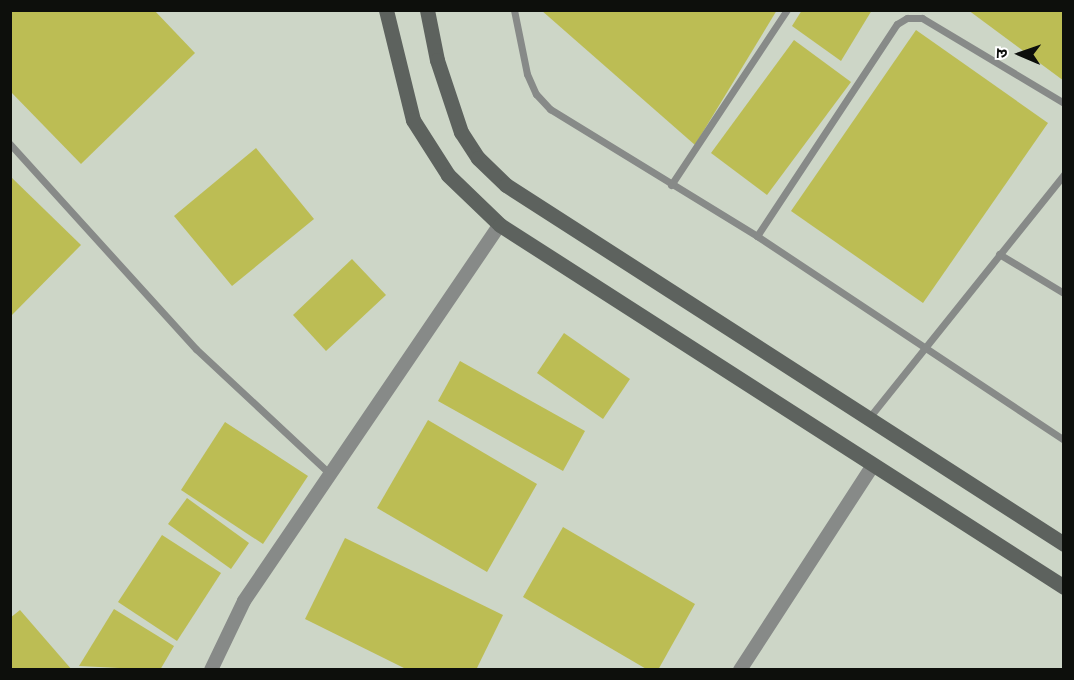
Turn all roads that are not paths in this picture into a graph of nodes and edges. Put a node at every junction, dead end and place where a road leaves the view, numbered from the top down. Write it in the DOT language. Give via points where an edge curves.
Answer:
graph roads {
  1 [pos="386,10"];
  2 [pos="427,10"];
  3 [pos="514,10"];
  4 [pos="787,10"];
  5 [pos="909,14"];
  6 [pos="1064,103"];
  7 [pos="10,144"];
  8 [pos="1064,174"];
  9 [pos="671,185"];
  10 [pos="500,225"];
  11 [pos="757,236"];
  12 [pos="999,254"];
  13 [pos="1064,293"];
  14 [pos="924,348"];
  15 [pos="868,419"];
  16 [pos="1063,439"];
  17 [pos="873,465"];
  18 [pos="329,473"];
  19 [pos="1064,544"];
  20 [pos="1064,587"];
  21 [pos="211,669"];
  22 [pos="740,669"];
  1 -- 10 [label="main road" via="413,120 448,175"];
  2 -- 15 [label="main road" via="437,60 461,132 478,158 506,184"];
  3 -- 9 [label="lane" via="527,74 536,94 572,125"];
  4 -- 9 [label="lane"];
  5 -- 6 [label="lane" via="922,18"];
  5 -- 11 [label="lane" via="897,24"];
  7 -- 18 [label="lane" via="196,349"];
  8 -- 12 [label="lane"];
  9 -- 11 [label="lane"];
  10 -- 17 [label="main road"];
  10 -- 18 [label="street"];
  11 -- 14 [label="lane"];
  12 -- 13 [label="lane"];
  12 -- 14 [label="lane"];
  14 -- 15 [label="lane"];
  14 -- 16 [label="lane"];
  15 -- 19 [label="main road"];
  17 -- 20 [label="main road"];
  17 -- 22 [label="street"];
  18 -- 21 [label="street" via="244,601"];
}
